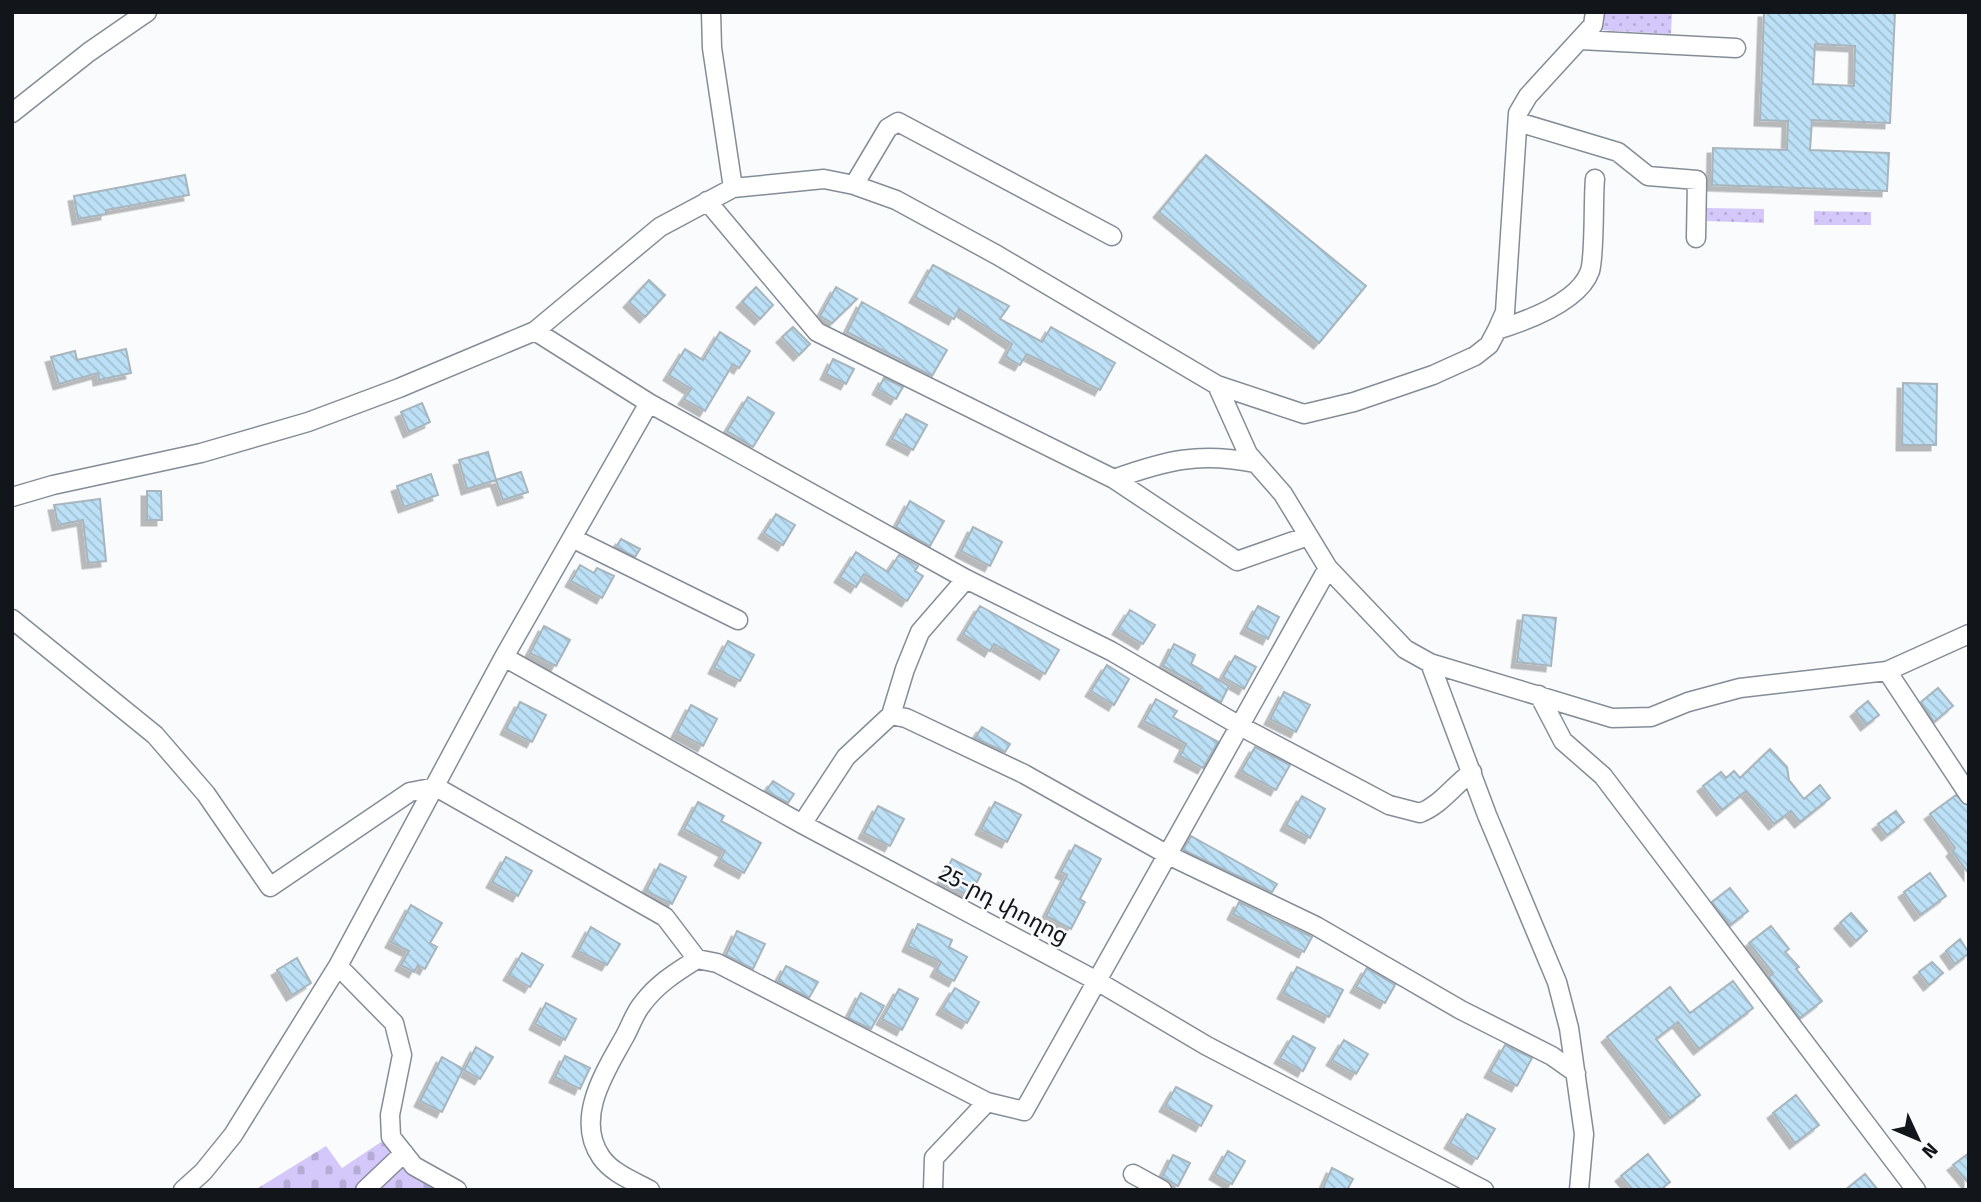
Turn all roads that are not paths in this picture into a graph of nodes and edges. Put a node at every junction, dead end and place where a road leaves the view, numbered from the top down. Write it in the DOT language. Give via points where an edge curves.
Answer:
graph roads {
  1 [pos="147,12"];
  2 [pos="711,12"];
  3 [pos="1595,12"];
  4 [pos="1580,40"];
  5 [pos="1736,48"];
  6 [pos="12,113"];
  7 [pos="1518,122"];
  8 [pos="1595,179"];
  9 [pos="854,185"];
  10 [pos="733,188"];
  11 [pos="708,201"];
  12 [pos="1112,236"];
  13 [pos="1696,238"];
  14 [pos="1497,330"];
  15 [pos="535,331"];
  16 [pos="1217,385"];
  17 [pos="649,403"];
  18 [pos="1255,463"];
  19 [pos="1114,479"];
  20 [pos="12,498"];
  21 [pos="1308,536"];
  22 [pos="572,538"];
  23 [pos="1328,568"];
  24 [pos="966,579"];
  25 [pos="12,619"];
  26 [pos="738,620"];
  27 [pos="1969,634"];
  28 [pos="504,657"];
  29 [pos="1430,663"];
  30 [pos="1887,671"];
  31 [pos="1539,695"];
  32 [pos="891,715"];
  33 [pos="1240,726"];
  34 [pos="1472,772"];
  35 [pos="436,787"];
  36 [pos="1969,795"];
  37 [pos="802,824"];
  38 [pos="1168,855"];
  39 [pos="697,958"];
  40 [pos="338,966"];
  41 [pos="1097,981"];
  42 [pos="1576,1073"];
  43 [pos="987,1102"];
  44 [pos="404,1153"];
  45 [pos="1133,1174"];
  46 [pos="183,1190"];
  47 [pos="365,1190"];
  48 [pos="457,1190"];
  49 [pos="650,1190"];
  50 [pos="933,1190"];
  51 [pos="1162,1190"];
  52 [pos="1484,1190"];
  53 [pos="1579,1190"];
  54 [pos="1916,1190"];
  1 -- 6 [label="street"];
  2 -- 10 [label="street"];
  3 -- 4 [label="street" via="1593,24"];
  4 -- 5 [label="street"];
  4 -- 7 [label="street" via="1528,96"];
  7 -- 13 [label="street" via="1618,152 1648,176 1697,180"];
  7 -- 14 [label="street" via="1505,312"];
  8 -- 14 [label="street" via="1590,271 1566,300 1526,322"];
  9 -- 10 [label="street" via="824,179"];
  9 -- 12 [label="street" via="888,128 898,122"];
  9 -- 16 [label="street" via="896,201 997,255"];
  10 -- 11 [label="street"];
  11 -- 15 [label="street" via="660,227"];
  11 -- 19 [label="street" via="817,332"];
  14 -- 16 [label="street" via="1489,345 1475,356 1433,375 1304,414"];
  15 -- 17 [label="street"];
  15 -- 20 [label="street" via="308,422"];
  16 -- 18 [label="street"];
  17 -- 22 [label="street"];
  17 -- 24 [label="street"];
  18 -- 19 [label="street" via="1218,455 1159,463"];
  18 -- 21 [label="street" via="1283,494"];
  19 -- 21 [label="street" via="1237,561"];
  21 -- 23 [label="street"];
  22 -- 26 [label="street"];
  22 -- 28 [label="street"];
  23 -- 29 [label="street" via="1405,649"];
  23 -- 33 [label="street"];
  24 -- 32 [label="street" via="920,632"];
  24 -- 33 [label="street" via="1111,651"];
  25 -- 35 [label="street" via="155,734 206,794 270,887 410,792"];
  27 -- 30 [label="street"];
  28 -- 35 [label="street"];
  28 -- 37 [label="street, 25-րդ փողոց"];
  29 -- 31 [label="street"];
  29 -- 34 [label="street"];
  30 -- 31 [label="street" via="1740,688 1651,717 1612,718"];
  30 -- 36 [label="street"];
  31 -- 54 [label="street" via="1563,741 1603,776"];
  32 -- 37 [label="street" via="846,757"];
  32 -- 38 [label="street" via="1024,774"];
  33 -- 34 [label="street" via="1390,804 1420,813"];
  33 -- 38 [label="street"];
  34 -- 42 [label="street" via="1557,982"];
  35 -- 39 [label="street" via="665,917"];
  35 -- 40 [label="street"];
  37 -- 41 [label="street, 25-րդ փողոց"];
  38 -- 41 [label="street"];
  38 -- 42 [label="street" via="1316,926"];
  39 -- 43 [label="street" via="718,963"];
  39 -- 49 [label="street" via="663,981 641,1004 607,1066 592,1110 591,1128 600,1156 616,1172"];
  40 -- 44 [label="street" via="394,1023 402,1055 390,1115 391,1136"];
  40 -- 46 [label="street" via="233,1135"];
  41 -- 43 [label="street" via="1024,1111"];
  41 -- 52 [label="street, 25-րդ փողոց" via="1207,1046"];
  42 -- 53 [label="street" via="1584,1134"];
  43 -- 50 [label="street" via="934,1158"];
  44 -- 47 [label="street"];
  44 -- 48 [label="street" via="414,1166"];
  45 -- 51 [label="street"];
}
